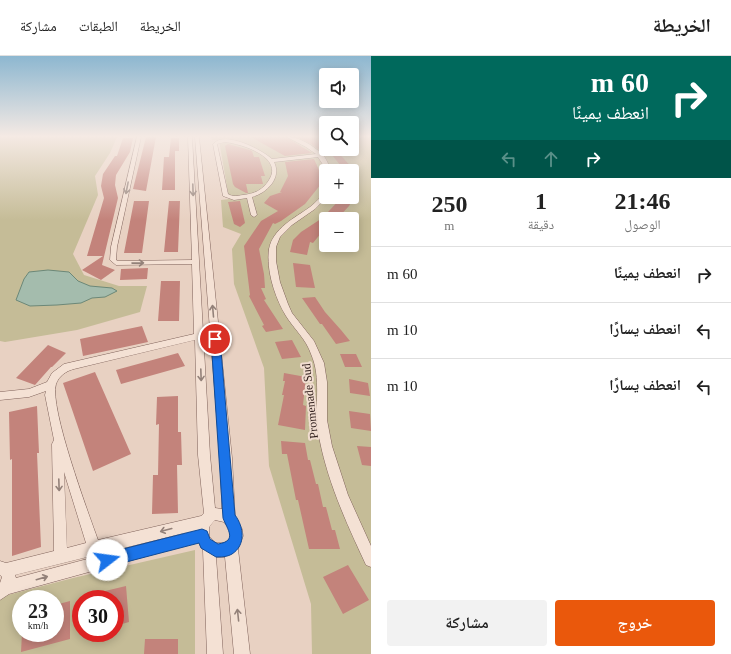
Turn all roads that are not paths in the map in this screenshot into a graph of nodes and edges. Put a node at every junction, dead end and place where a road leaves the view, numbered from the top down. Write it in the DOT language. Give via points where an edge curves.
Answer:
graph roads {
  1 [pos="133,165"];
  2 [pos="191,165"];
  3 [pos="200,165"];
  4 [pos="218,165"];
  5 [pos="271,165"];
  6 [pos="248,196"];
  7 [pos="319,202"];
  8 [pos="254,215"];
  9 [pos="195,262"];
  10 [pos="199,336"];
  11 [pos="51,385"];
  12 [pos="0,396"];
  13 [pos="57,432"];
  14 [pos="229,518"];
  15 [pos="207,519"];
  16 [pos="206,541"];
  17 [pos="231,547"];
  18 [pos="94,549"];
  19 [pos="61,557"];
  20 [pos="371,560"];
  21 [pos="3,569"];
  22 [pos="2,591"];
  23 [pos="215,654"];
  24 [pos="242,654"];
  1 -- 9 [label="street, one-way" via="113,260 126,263"];
  2 -- 9 [label="street, one-way"];
  14 -- 3 [label="street, one-way" via="226,458"];
  4 -- 6 [label="street" via="226,197"];
  5 -- 6 [label="street" via="274,175 271,182 262,191"];
  6 -- 8 [label="street"];
  7 -- 20 [label="street, Promenade Sud" via="278,234 273,244 273,260 277,286 285,306 317,356 323,387 323,429 329,458 348,513"];
  9 -- 10 [label="street"];
  10 -- 11 [label="street" via="68,367 57,374"];
  10 -- 15 [label="street, one-way"];
  11 -- 12 [label="street" via="29,393"];
  11 -- 13 [label="street" via="50,395"];
  13 -- 18 [label="street"];
  13 -- 19 [label="street, one-way"];
  14 -- 15 [label="street" via="221,514"];
  14 -- 17 [label="street" via="235,525 237,534"];
  15 -- 16 [label="street" via="202,530"];
  15 -- 18 [label="street, one-way"];
  16 -- 17 [label="street" via="220,551"];
  22 -- 16 [label="street, one-way"];
  16 -- 23 [label="street"];
  24 -- 17 [label="street, one-way"];
  18 -- 19 [label="street"];
  19 -- 21 [label="street"];
  21 -- 22 [label="street" via="9,576"];
}
